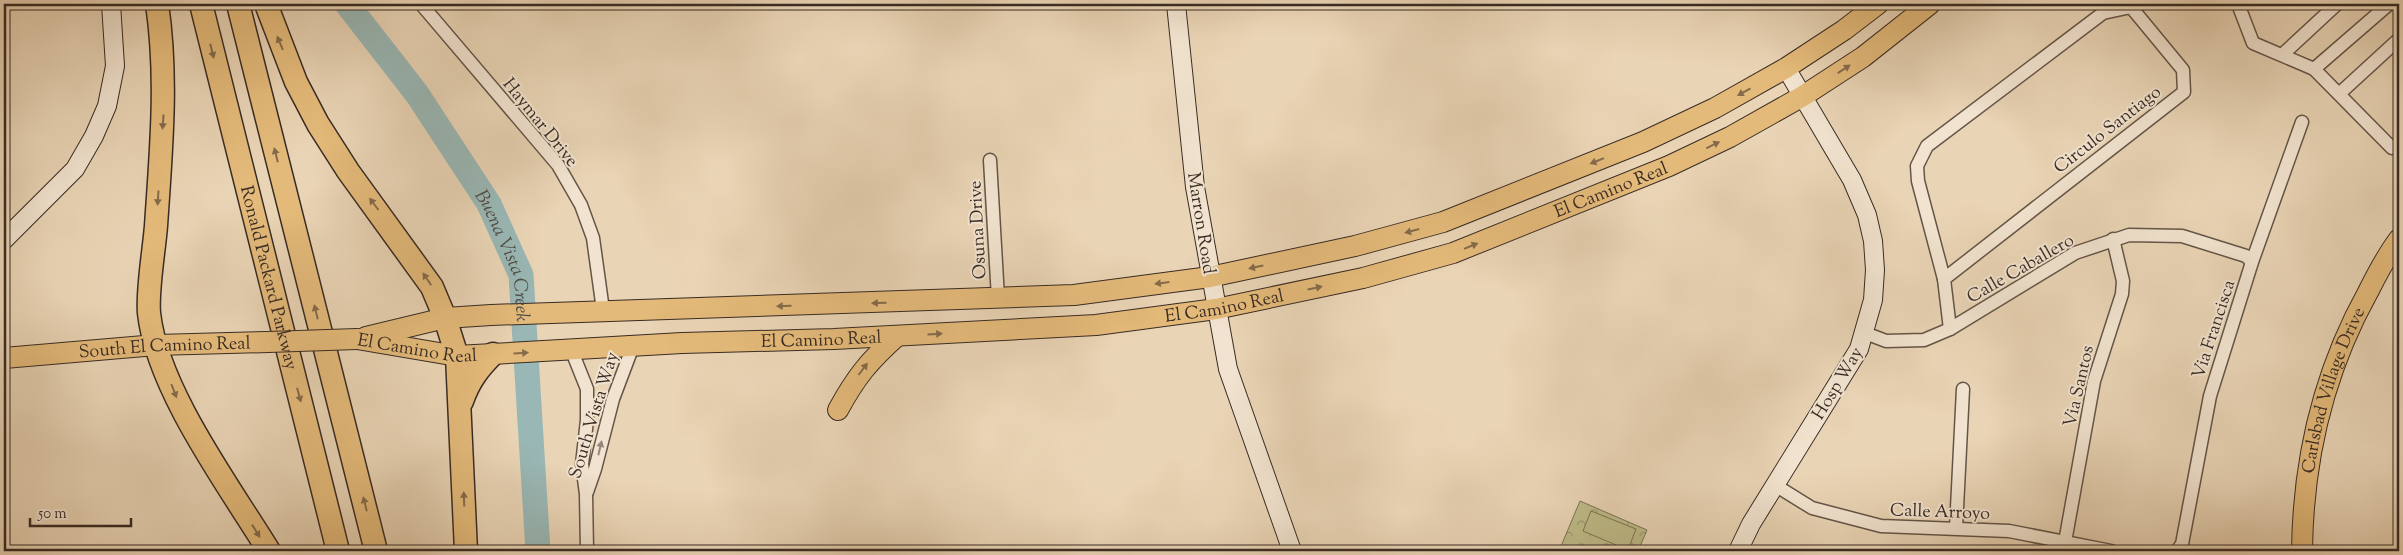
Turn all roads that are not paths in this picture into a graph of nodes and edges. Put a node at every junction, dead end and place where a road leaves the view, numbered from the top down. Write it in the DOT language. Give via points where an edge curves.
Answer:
graph roads {
  1 [pos="111,4"];
  2 [pos="157,4"];
  3 [pos="201,4"];
  4 [pos="238,4"];
  5 [pos="266,4"];
  6 [pos="421,4"];
  7 [pos="1176,4"];
  8 [pos="1878,4"];
  9 [pos="1930,4"];
  10 [pos="2238,4"];
  11 [pos="2337,4"];
  12 [pos="2389,4"];
  13 [pos="2399,39"];
  14 [pos="2282,55"];
  15 [pos="1786,68"];
  16 [pos="2314,69"];
  17 [pos="2338,94"];
  18 [pos="1803,96"];
  19 [pos="2302,122"];
  20 [pos="2392,148"];
  21 [pos="990,160"];
  22 [pos="2113,239"];
  23 [pos="2399,239"];
  24 [pos="4,240"];
  25 [pos="2252,262"];
  26 [pos="1210,277"];
  27 [pos="1944,279"];
  28 [pos="998,298"];
  29 [pos="1216,309"];
  30 [pos="603,310"];
  31 [pos="445,318"];
  32 [pos="1950,329"];
  33 [pos="1865,333"];
  34 [pos="897,336"];
  35 [pos="357,339"];
  36 [pos="156,346"];
  37 [pos="633,346"];
  38 [pos="571,349"];
  39 [pos="493,354"];
  40 [pos="457,356"];
  41 [pos="4,358"];
  42 [pos="1963,389"];
  43 [pos="460,407"];
  44 [pos="838,410"];
  45 [pos="1775,485"];
  46 [pos="586,494"];
  47 [pos="1956,528"];
  48 [pos="2065,542"];
  49 [pos="269,551"];
  50 [pos="338,551"];
  51 [pos="376,551"];
  52 [pos="466,551"];
  53 [pos="587,551"];
  54 [pos="1292,551"];
  55 [pos="1738,551"];
  56 [pos="2111,551"];
  57 [pos="2177,551"];
  58 [pos="2302,551"];
  1 -- 24 [label="street" via="115,66 107,106 94,136 75,169"];
  2 -- 36 [label="highway, one-way" via="163,42 164,111 149,312"];
  3 -- 50 [label="highway, Ronald Packard Parkway, one-way"];
  51 -- 4 [label="highway, Ronald Packard Parkway, one-way"];
  31 -- 5 [label="highway, one-way" via="432,287 318,124 296,82"];
  6 -- 30 [label="street, Haymar Drive" via="558,165 581,205 593,238"];
  7 -- 26 [label="street, Marron Road" via="1189,144"];
  8 -- 15 [label="main road, El Camino Real"];
  18 -- 9 [label="main road, El Camino Real, one-way" via="1863,57"];
  10 -- 14 [label="street" via="2254,43"];
  11 -- 14 [label="street"];
  12 -- 16 [label="street"];
  13 -- 17 [label="street"];
  14 -- 16 [label="street"];
  15 -- 18 [label="street, Hosp Way"];
  15 -- 26 [label="main road, El Camino Real, one-way" via="1715,108 1644,142 1443,222 1355,246"];
  16 -- 17 [label="street"];
  17 -- 20 [label="street"];
  29 -- 18 [label="main road, El Camino Real, one-way" via="1363,278 1453,253 1656,172 1730,137"];
  18 -- 33 [label="street, Hosp Way" via="1852,180 1867,215 1875,270 1873,300"];
  19 -- 25 [label="street, Via Francisca"];
  21 -- 28 [label="street, Osuna Drive"];
  22 -- 25 [label="street, Calle Caballero" via="2129,235 2182,236 2246,256"];
  22 -- 32 [label="street, Calle Caballero" via="2075,253"];
  22 -- 48 [label="street, Via Santos" via="2123,281 2122,294 2094,381"];
  23 -- 58 [label="main road, Carlsbad Village Drive" via="2356,313 2326,387 2307,468"];
  25 -- 57 [label="street, Via Francisca" via="2210,396 2182,544"];
  26 -- 28 [label="main road, El Camino Real, one-way" via="1074,295"];
  26 -- 29 [label="street, Marron Road"];
  27 -- 27 [label="street, Circulo Santiago" via="2184,92 2183,70 2131,7 2104,13 1928,146 1917,166 1918,181"];
  27 -- 32 [label="street"];
  28 -- 30 [label="main road, El Camino Real, one-way"];
  34 -- 29 [label="main road, El Camino Real, one-way" via="1096,325"];
  29 -- 54 [label="street, Marron Road" via="1228,368"];
  30 -- 31 [label="main road, El Camino Real"];
  31 -- 35 [label="main road, El Camino Real"];
  31 -- 40 [label="highway"];
  32 -- 33 [label="street, Calle Caballero" via="1924,340 1886,341"];
  33 -- 45 [label="street, Hosp Way" via="1859,349"];
  34 -- 37 [label="main road, El Camino Real"];
  44 -- 34 [label="main road, one-way" via="868,362"];
  35 -- 36 [label="main road, South El Camino Real, bridge"];
  35 -- 40 [label="main road, El Camino Real"];
  36 -- 41 [label="main road, South El Camino Real"];
  36 -- 49 [label="highway, one-way" via="180,406"];
  37 -- 38 [label="main road, El Camino Real"];
  46 -- 37 [label="street, South Vista Way, one-way" via="613,399"];
  39 -- 38 [label="main road, El Camino Real, one-way"];
  38 -- 46 [label="street, South Vista Way" via="587,389 582,464"];
  39 -- 40 [label="main road, El Camino Real"];
  39 -- 43 [label="highway" via="478,368 468,384"];
  40 -- 43 [label="highway"];
  42 -- 47 [label="street"];
  52 -- 43 [label="highway, one-way"];
  45 -- 47 [label="street, Calle Arroyo" via="1812,508 1881,526"];
  45 -- 55 [label="street, Hosp Way"];
  46 -- 53 [label="street, South Vista Way"];
  47 -- 48 [label="street, Calle Arroyo" via="2009,531"];
  48 -- 56 [label="street, Calle Arroyo"];
}
